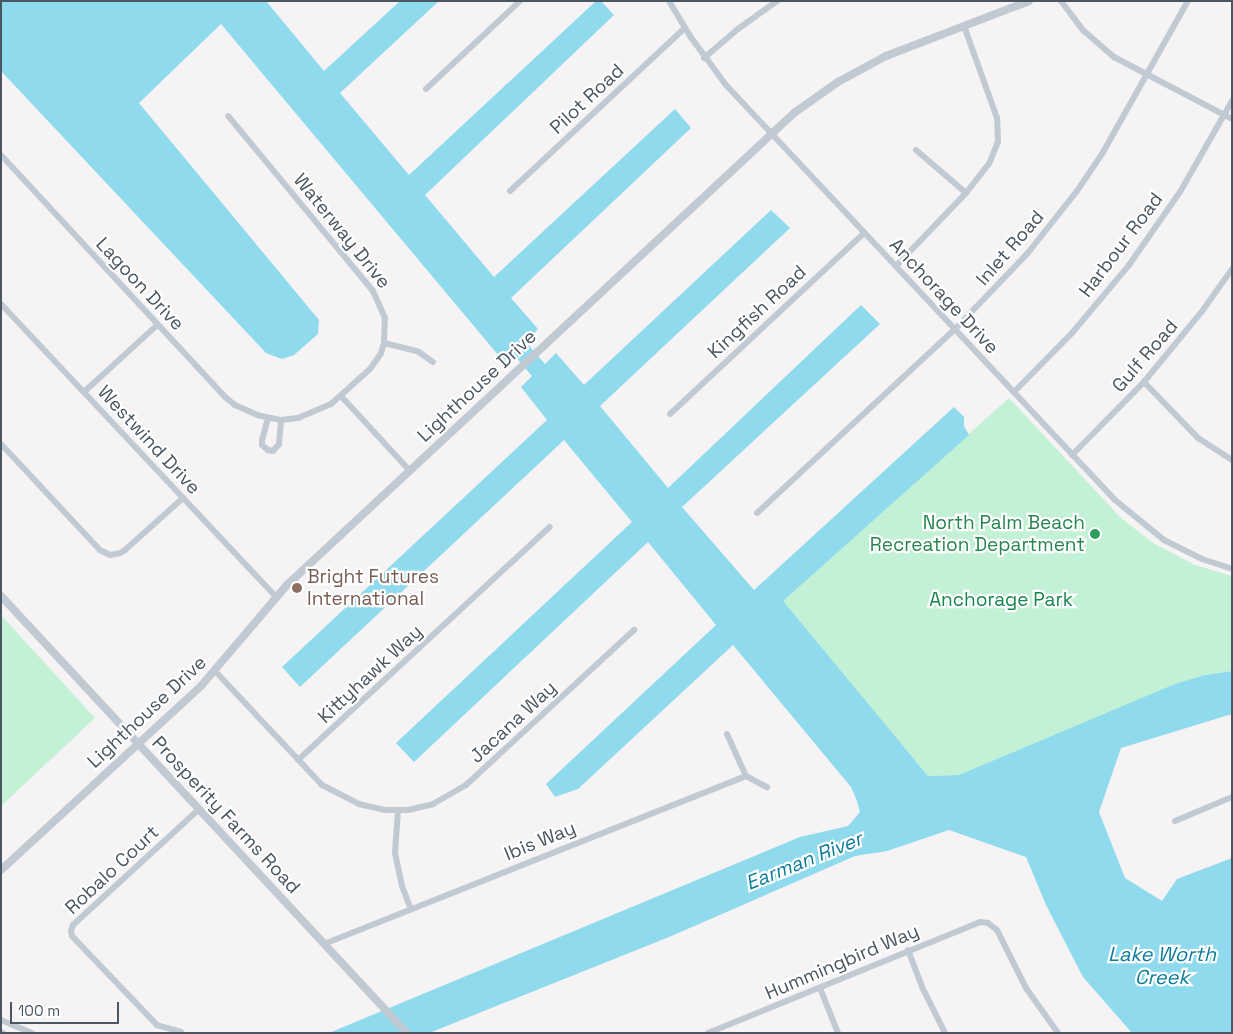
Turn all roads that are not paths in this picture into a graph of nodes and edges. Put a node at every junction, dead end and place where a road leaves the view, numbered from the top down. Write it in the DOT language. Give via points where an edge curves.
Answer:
graph roads {
  1 [pos="520,1"];
  2 [pos="669,1"];
  3 [pos="777,1"];
  4 [pos="1029,1"];
  5 [pos="1061,1"];
  6 [pos="1188,1"];
  7 [pos="964,26"];
  8 [pos="685,28"];
  9 [pos="704,58"];
  10 [pos="1148,75"];
  11 [pos="426,89"];
  12 [pos="1232,100"];
  13 [pos="1224,115"];
  14 [pos="228,116"];
  15 [pos="1232,118"];
  16 [pos="772,133"];
  17 [pos="916,150"];
  18 [pos="1,154"];
  19 [pos="510,191"];
  20 [pos="966,193"];
  21 [pos="864,232"];
  22 [pos="896,266"];
  23 [pos="1232,269"];
  24 [pos="1,304"];
  25 [pos="157,325"];
  26 [pos="955,329"];
  27 [pos="384,343"];
  28 [pos="433,362"];
  29 [pos="1144,382"];
  30 [pos="84,392"];
  31 [pos="1014,392"];
  32 [pos="341,396"];
  33 [pos="670,414"];
  34 [pos="268,418"];
  35 [pos="281,420"];
  36 [pos="1,444"];
  37 [pos="1072,455"];
  38 [pos="1232,460"];
  39 [pos="410,471"];
  40 [pos="183,498"];
  41 [pos="757,514"];
  42 [pos="550,527"];
  43 [pos="1232,569"];
  44 [pos="1,596"];
  45 [pos="276,597"];
  46 [pos="634,630"];
  47 [pos="215,671"];
  48 [pos="727,734"];
  49 [pos="138,744"];
  50 [pos="298,760"];
  51 [pos="746,776"];
  52 [pos="767,787"];
  53 [pos="1232,797"];
  54 [pos="199,809"];
  55 [pos="398,810"];
  56 [pos="1175,821"];
  57 [pos="1,870"];
  58 [pos="411,908"];
  59 [pos="324,944"];
  60 [pos="908,950"];
  61 [pos="820,988"];
  62 [pos="1,1020"];
  63 [pos="181,1032"];
  64 [pos="32,1033"];
  65 [pos="407,1033"];
  66 [pos="708,1033"];
  67 [pos="838,1033"];
  68 [pos="945,1033"];
  69 [pos="1058,1033"];
  1 -- 11 [label="street"];
  2 -- 8 [label="street, Anchorage Drive"];
  3 -- 9 [label="street"];
  4 -- 7 [label="street, Lighthouse Drive"];
  5 -- 10 [label="street" via="1098,45"];
  6 -- 10 [label="street, Inlet Road"];
  7 -- 16 [label="street, Lighthouse Drive" via="862,68 816,97"];
  7 -- 20 [label="street" via="999,130 992,159"];
  8 -- 9 [label="street, Anchorage Drive"];
  8 -- 19 [label="street, Pilot Road"];
  9 -- 16 [label="street, Anchorage Drive"];
  10 -- 13 [label="street"];
  10 -- 26 [label="street, Inlet Road" via="1102,154 1053,223 1001,283"];
  12 -- 13 [label="street, Harbour Road"];
  13 -- 15 [label="street"];
  13 -- 31 [label="street, Harbour Road" via="1180,192 1129,265 1072,333"];
  14 -- 27 [label="street, Waterway Drive" via="378,299 385,318"];
  16 -- 21 [label="street, Anchorage Drive"];
  16 -- 39 [label="street, Lighthouse Drive"];
  17 -- 20 [label="street"];
  18 -- 25 [label="street, Lagoon Drive"];
  20 -- 22 [label="street"];
  21 -- 22 [label="street, Anchorage Drive"];
  21 -- 33 [label="street, Kingfish Road"];
  22 -- 26 [label="street, Anchorage Drive"];
  23 -- 29 [label="street, Gulf Road" via="1198,317"];
  24 -- 30 [label="street, Westwind Drive"];
  25 -- 30 [label="street"];
  25 -- 34 [label="street, Lagoon Drive" via="225,397 245,411"];
  26 -- 31 [label="street, Anchorage Drive"];
  26 -- 41 [label="street, Inlet Road"];
  27 -- 28 [label="street" via="419,352"];
  27 -- 32 [label="street, Waterway Drive" via="370,369"];
  29 -- 37 [label="street, Gulf Road"];
  29 -- 38 [label="street" via="1198,438"];
  30 -- 40 [label="street, Westwind Drive"];
  31 -- 37 [label="street, Anchorage Drive"];
  32 -- 35 [label="street, Lagoon Drive" via="310,415"];
  32 -- 39 [label="street"];
  34 -- 35 [label="street, Lagoon Drive"];
  34 -- 35 [label="street" via="262,440 262,445 268,450 279,444"];
  36 -- 40 [label="street" via="100,550 110,555 125,550"];
  37 -- 43 [label="street, Anchorage Drive" via="1147,528 1183,550"];
  39 -- 45 [label="street, Lighthouse Drive"];
  40 -- 45 [label="street, Westwind Drive"];
  42 -- 50 [label="street, Kittyhawk Way"];
  44 -- 49 [label="street, Prosperity Farms Road"];
  45 -- 47 [label="street, Lighthouse Drive"];
  46 -- 55 [label="street, Jacana Way" via="466,785 433,804"];
  47 -- 49 [label="street, Lighthouse Drive"];
  47 -- 50 [label="street"];
  48 -- 51 [label="street"];
  49 -- 54 [label="street, Prosperity Farms Road"];
  49 -- 57 [label="street, Lighthouse Drive"];
  50 -- 55 [label="street" via="322,784 349,801"];
  51 -- 52 [label="street"];
  51 -- 58 [label="street, Ibis Way"];
  53 -- 56 [label="street"];
  54 -- 59 [label="street, Prosperity Farms Road"];
  54 -- 63 [label="street, Robalo Court" via="71,930 72,936 157,1025"];
  55 -- 58 [label="street" via="395,853"];
  58 -- 59 [label="street, Ibis Way"];
  59 -- 65 [label="street, Prosperity Farms Road"];
  60 -- 61 [label="street, Hummingbird Way"];
  60 -- 68 [label="street"];
  60 -- 69 [label="street, Hummingbird Way" via="975,923 988,923 997,930 1026,988"];
  61 -- 66 [label="street, Hummingbird Way"];
  61 -- 67 [label="street"];
  62 -- 64 [label="street"];
}
